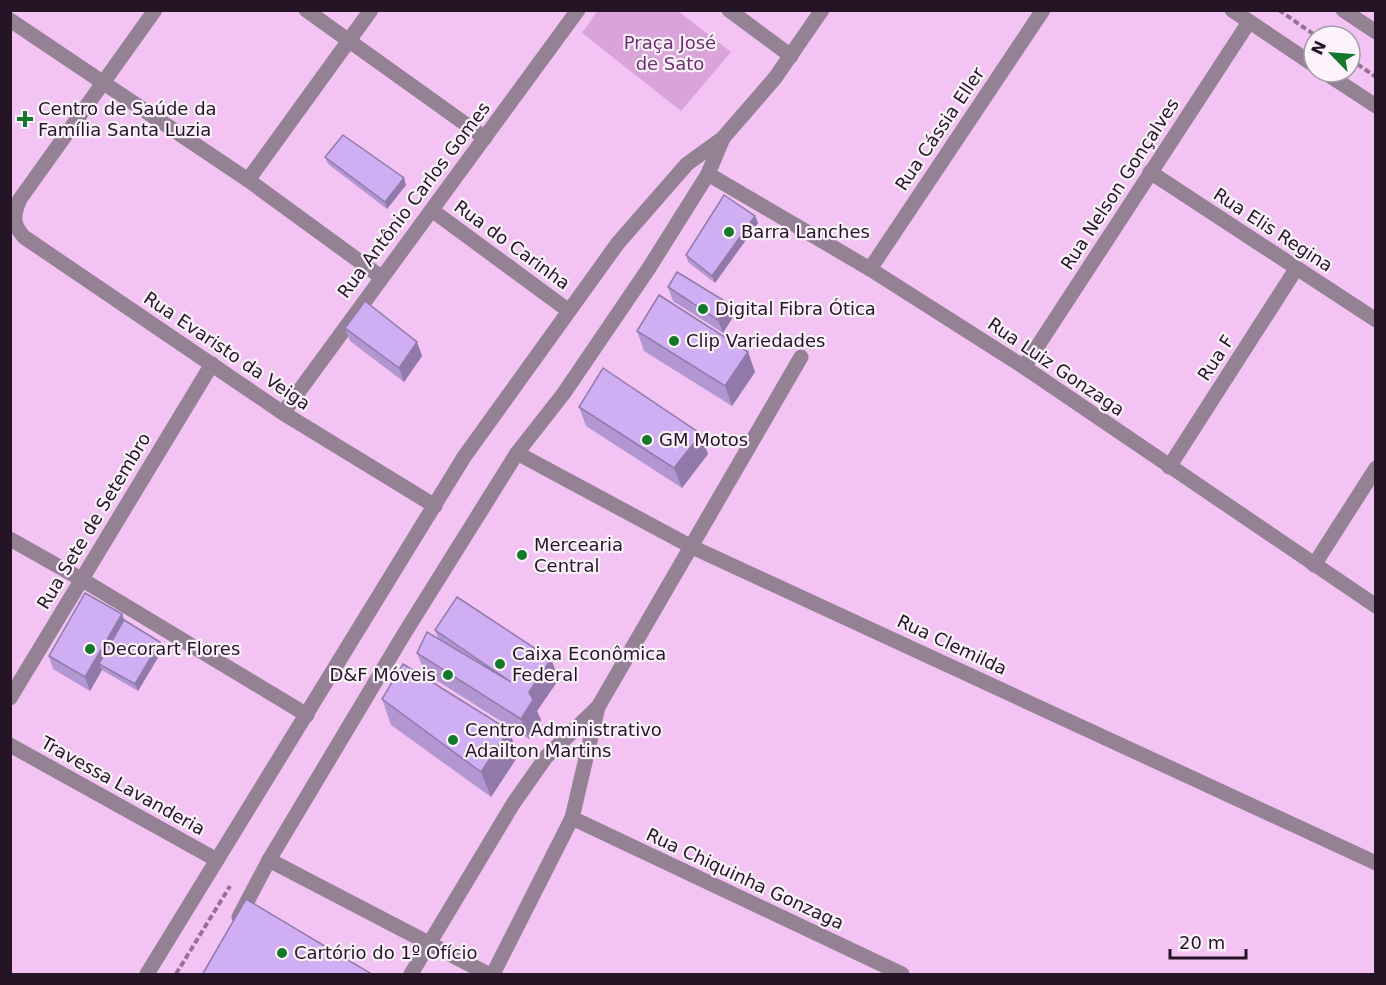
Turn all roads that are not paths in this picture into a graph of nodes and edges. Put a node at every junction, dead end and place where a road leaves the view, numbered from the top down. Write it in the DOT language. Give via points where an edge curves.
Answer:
graph roads {
  1 [pos="155,10"];
  2 [pos="306,10"];
  3 [pos="371,10"];
  4 [pos="578,10"];
  5 [pos="729,10"];
  6 [pos="822,10"];
  7 [pos="1043,10"];
  8 [pos="1232,10"];
  9 [pos="1343,10"];
  10 [pos="10,20"];
  11 [pos="1249,22"];
  12 [pos="1376,32"];
  13 [pos="349,41"];
  14 [pos="791,56"];
  15 [pos="1302,57"];
  16 [pos="103,81"];
  17 [pos="1342,84"];
  18 [pos="1376,106"];
  19 [pos="485,138"];
  20 [pos="723,138"];
  21 [pos="1150,172"];
  22 [pos="708,174"];
  23 [pos="248,180"];
  24 [pos="433,211"];
  25 [pos="870,269"];
  26 [pos="1296,269"];
  27 [pos="381,277"];
  28 [pos="569,311"];
  29 [pos="1376,320"];
  30 [pos="801,357"];
  31 [pos="212,364"];
  32 [pos="1024,367"];
  33 [pos="283,413"];
  34 [pos="517,453"];
  35 [pos="1169,467"];
  36 [pos="1376,468"];
  37 [pos="435,506"];
  38 [pos="10,539"];
  39 [pos="690,546"];
  40 [pos="1314,565"];
  41 [pos="81,579"];
  42 [pos="1376,606"];
  43 [pos="10,698"];
  44 [pos="598,707"];
  45 [pos="307,715"];
  46 [pos="10,745"];
  47 [pos="572,818"];
  48 [pos="269,860"];
  49 [pos="217,861"];
  50 [pos="1376,863"];
  51 [pos="231,930"];
  52 [pos="430,946"];
  53 [pos="147,975"];
  54 [pos="411,975"];
  55 [pos="490,975"];
  56 [pos="902,975"];
  1 -- 16 [label="street"];
  2 -- 13 [label="street"];
  3 -- 13 [label="street"];
  4 -- 19 [label="street, Rua Antônio Carlos Gomes"];
  5 -- 14 [label="street"];
  6 -- 14 [label="street"];
  7 -- 25 [label="street, Rua Cássia Eller"];
  8 -- 11 [label="street"];
  9 -- 12 [label="street"];
  10 -- 16 [label="street"];
  11 -- 15 [label="street"];
  11 -- 21 [label="street, Rua Nelson Gonçalves"];
  13 -- 19 [label="street"];
  13 -- 23 [label="street"];
  14 -- 20 [label="street"];
  16 -- 23 [label="street"];
  16 -- 31 [label="street, Rua Evaristo da Veiga" via="20,199 14,213 15,227 24,237"];
  17 -- 18 [label="street"];
  19 -- 24 [label="street, Rua Antônio Carlos Gomes"];
  20 -- 22 [label="street"];
  20 -- 28 [label="street" via="687,164 618,243"];
  21 -- 26 [label="street, Rua Elis Regina"];
  21 -- 32 [label="street, Rua Nelson Gonçalves"];
  22 -- 25 [label="street, Rua Luiz Gonzaga"];
  22 -- 34 [label="street" via="564,393"];
  23 -- 27 [label="street"];
  24 -- 27 [label="street, Rua Antônio Carlos Gomes"];
  24 -- 28 [label="street, Rua do Carinha"];
  25 -- 32 [label="street, Rua Luiz Gonzaga"];
  26 -- 29 [label="street, Rua Elis Regina"];
  26 -- 35 [label="street, Rua F"];
  27 -- 33 [label="street, Rua Antônio Carlos Gomes"];
  28 -- 37 [label="street" via="465,457"];
  30 -- 39 [label="street"];
  31 -- 33 [label="street, Rua Evaristo da Veiga"];
  31 -- 41 [label="street, Rua Sete de Setembro"];
  32 -- 35 [label="street, Rua Luiz Gonzaga"];
  33 -- 37 [label="street, Rua Evaristo da Veiga"];
  34 -- 39 [label="street, Rua Clemilda"];
  34 -- 48 [label="street"];
  35 -- 40 [label="street, Rua Luiz Gonzaga"];
  36 -- 40 [label="street"];
  37 -- 45 [label="street"];
  38 -- 41 [label="street"];
  39 -- 44 [label="street"];
  39 -- 50 [label="street, Rua Clemilda"];
  40 -- 42 [label="street, Rua Luiz Gonzaga"];
  41 -- 43 [label="street, Rua Sete de Setembro"];
  41 -- 45 [label="street"];
  44 -- 47 [label="street"];
  44 -- 52 [label="street" via="546,758 513,804"];
  45 -- 49 [label="street"];
  46 -- 49 [label="street, Travessa Lavanderia"];
  47 -- 55 [label="street"];
  47 -- 56 [label="street, Rua Chiquinha Gonzaga"];
  48 -- 51 [label="street"];
  48 -- 52 [label="street"];
  49 -- 53 [label="street"];
  52 -- 54 [label="street"];
  52 -- 55 [label="street"];
}
